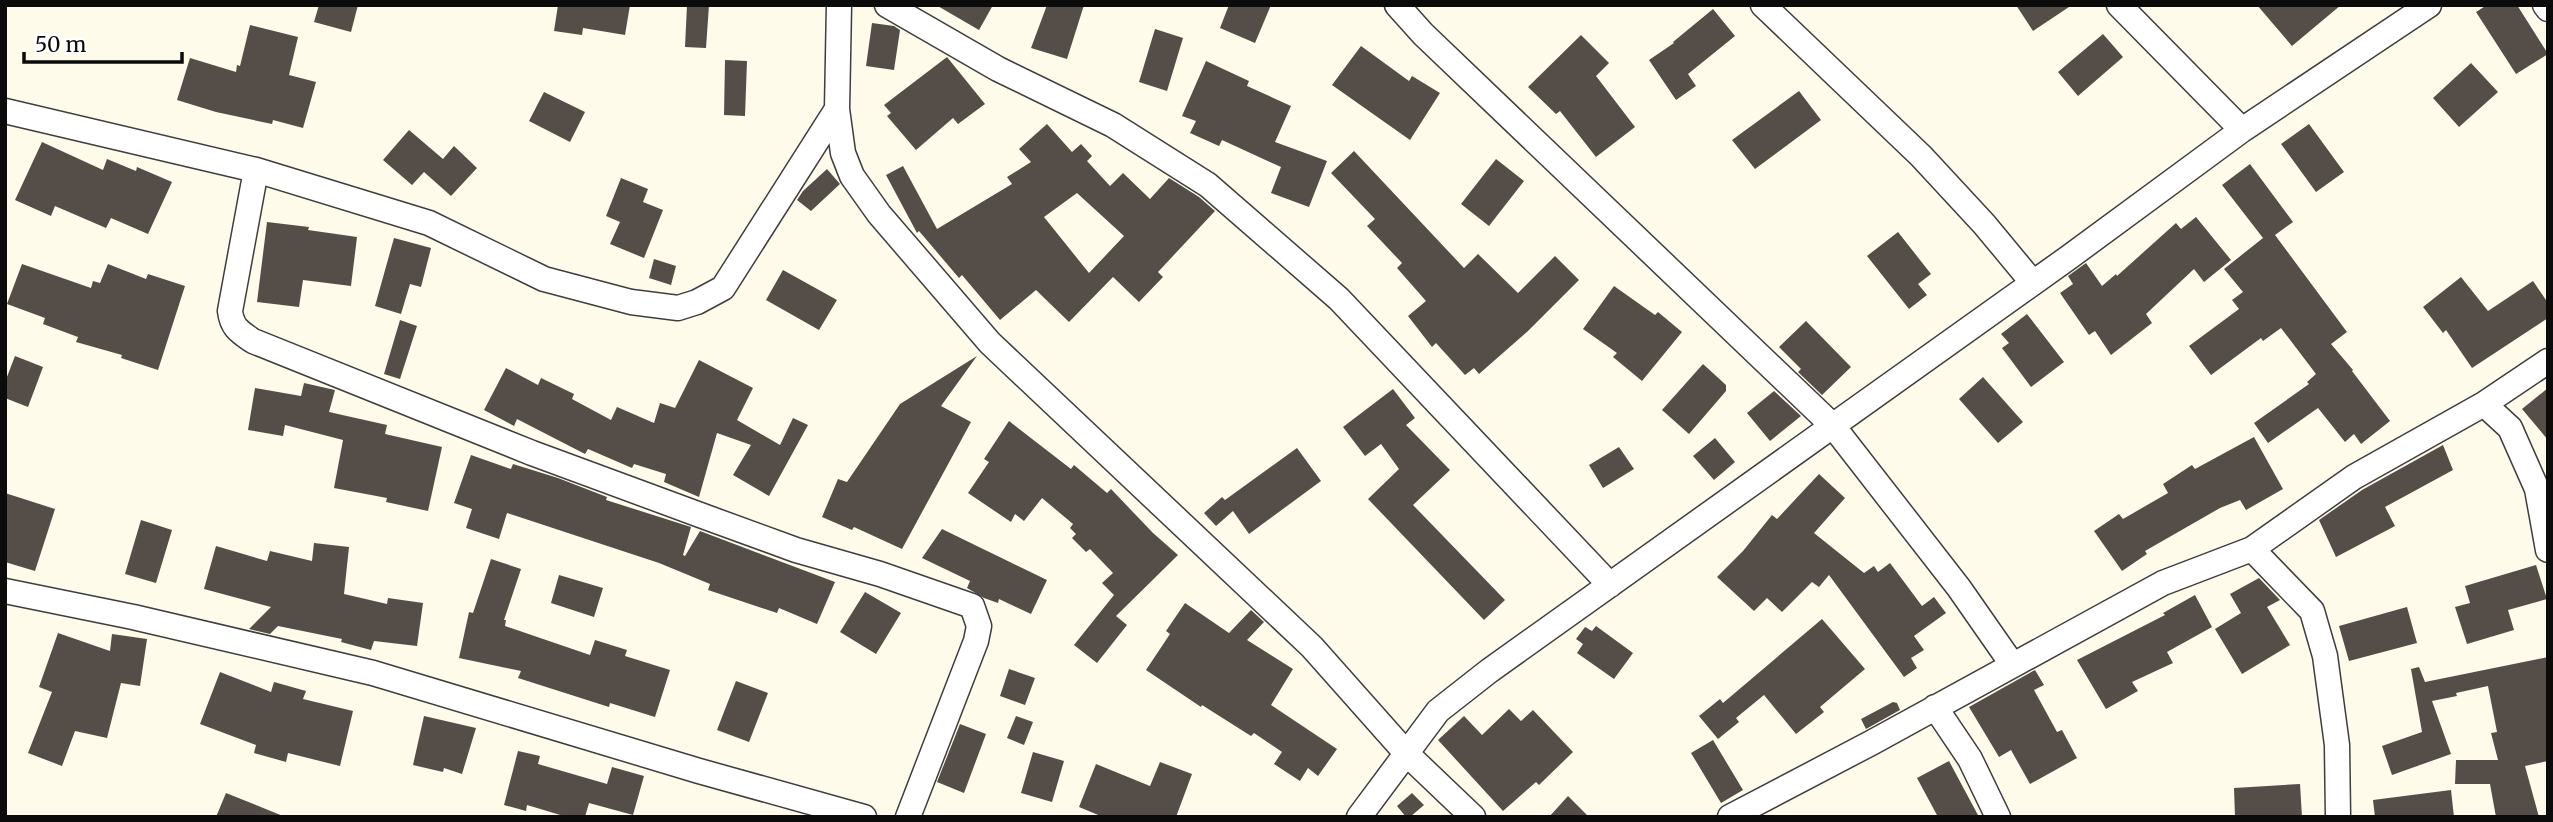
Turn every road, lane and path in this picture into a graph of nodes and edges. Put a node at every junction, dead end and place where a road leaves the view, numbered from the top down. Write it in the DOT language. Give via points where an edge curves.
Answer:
graph roads {
  1 [pos="839,5"];
  2 [pos="887,5"];
  3 [pos="1397,5"];
  4 [pos="1763,5"];
  5 [pos="2119,5"];
  6 [pos="2429,5"];
  7 [pos="837,109"];
  8 [pos="5,111"];
  9 [pos="2242,130"];
  10 [pos="256,170"];
  11 [pos="2034,283"];
  12 [pos="2548,360"];
  13 [pos="2484,404"];
  14 [pos="1833,426"];
  15 [pos="2252,549"];
  16 [pos="2548,550"];
  17 [pos="1610,585"];
  18 [pos="5,591"];
  19 [pos="2012,664"];
  20 [pos="1935,707"];
  21 [pos="1407,754"];
  22 [pos="864,817"];
  23 [pos="908,817"];
  24 [pos="1359,817"];
  25 [pos="1474,817"];
  26 [pos="1730,817"];
  27 [pos="1998,817"];
  28 [pos="2338,817"];
  1 -- 7 [label="street"];
  2 -- 17 [label="street" via="998,69 1113,125 1208,186 1339,299"];
  3 -- 14 [label="street"];
  4 -- 11 [label="street" via="1921,156"];
  5 -- 9 [label="street"];
  6 -- 9 [label="street"];
  7 -- 10 [label="street" via="723,288 678,308 631,302 544,279 429,223"];
  7 -- 21 [label="street" via="843,153 852,176 990,343 1312,647"];
  8 -- 10 [label="street"];
  9 -- 11 [label="street"];
  10 -- 23 [label="street" via="230,311 238,331 253,341 698,515 972,606 979,626 976,642"];
  11 -- 14 [label="street"];
  12 -- 13 [label="street"];
  13 -- 15 [label="street" via="2354,477"];
  13 -- 16 [label="street" via="2510,428 2537,489"];
  14 -- 17 [label="street"];
  14 -- 19 [label="street"];
  15 -- 19 [label="street" via="2164,583"];
  15 -- 28 [label="street" via="2312,611 2325,656 2337,745"];
  17 -- 21 [label="street" via="1438,711"];
  18 -- 22 [label="street" via="373,673"];
  19 -- 20 [label="street"];
  20 -- 26 [label="street"];
  20 -- 27 [label="street" via="1970,759"];
  21 -- 24 [label="street"];
  21 -- 25 [label="street"];
}
